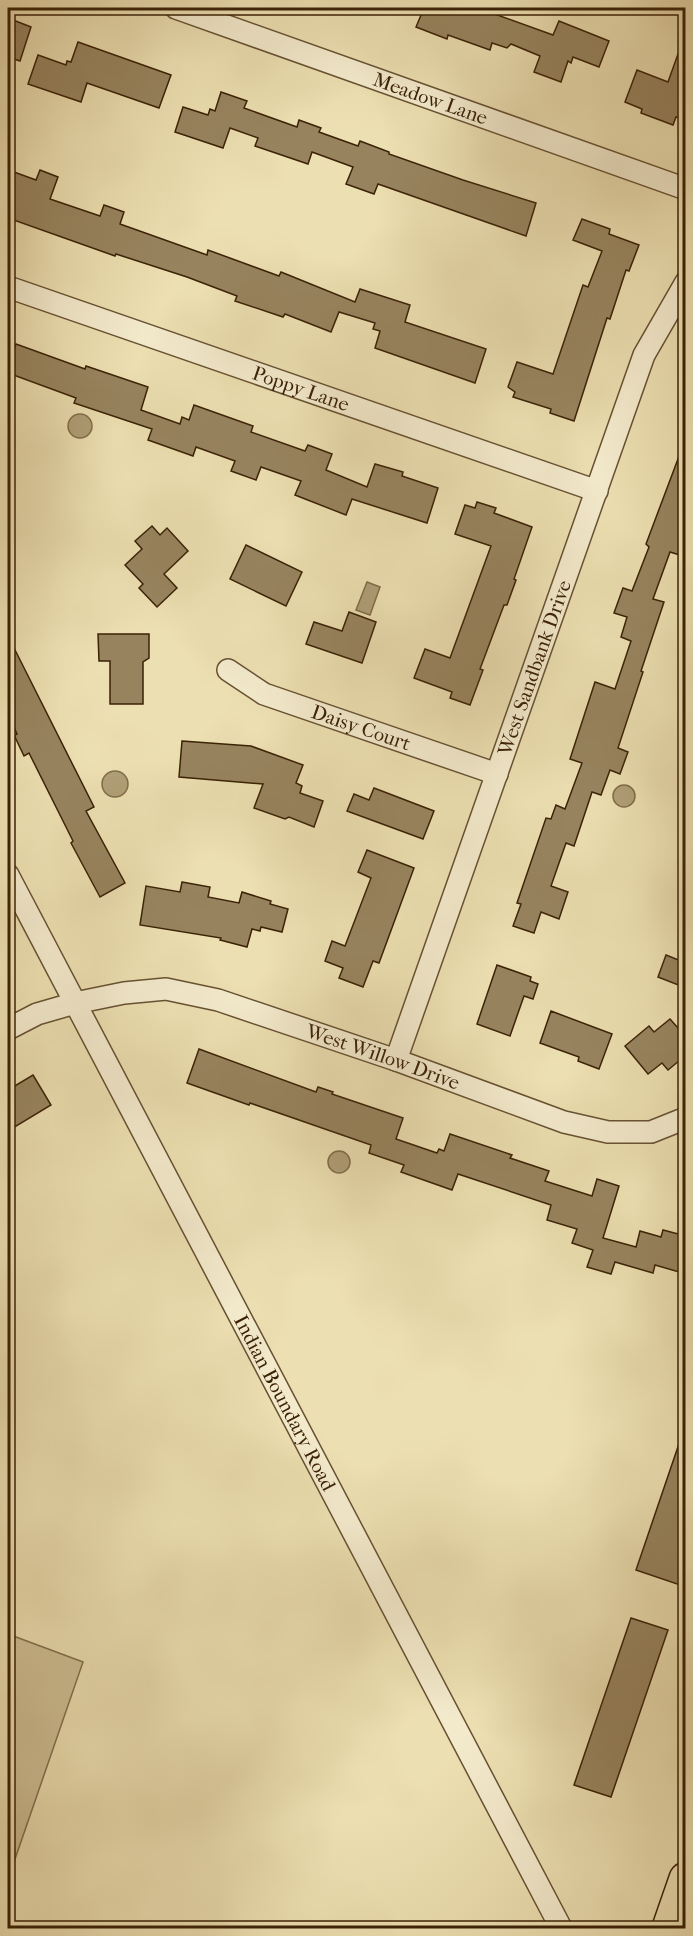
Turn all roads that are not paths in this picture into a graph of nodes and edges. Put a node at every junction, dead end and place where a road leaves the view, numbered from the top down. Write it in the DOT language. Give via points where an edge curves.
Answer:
graph roads {
  1 [pos="176,8"];
  2 [pos="686,189"];
  3 [pos="686,282"];
  4 [pos="8,287"];
  5 [pos="597,491"];
  6 [pos="228,670"];
  7 [pos="497,774"];
  8 [pos="8,875"];
  9 [pos="75,1003"];
  10 [pos="8,1029"];
  11 [pos="396,1059"];
  12 [pos="686,1118"];
  13 [pos="686,1879"];
  14 [pos="561,1929"];
  15 [pos="669,1929"];
  1 -- 2 [label="street, Meadow Lane"];
  3 -- 5 [label="street, West Sandbank Drive" via="644,355"];
  4 -- 5 [label="street, Poppy Lane"];
  5 -- 7 [label="street, West Sandbank Drive"];
  6 -- 7 [label="street, Daisy Court" via="264,694"];
  7 -- 11 [label="street, West Sandbank Drive"];
  8 -- 9 [label="street, Indian Boundary Road"];
  9 -- 10 [label="street, West Willow Drive" via="37,1014"];
  9 -- 11 [label="street, West Willow Drive" via="166,989 218,1000"];
  9 -- 14 [label="street, Indian Boundary Road"];
  11 -- 12 [label="street, West Willow Drive" via="564,1122 608,1132 651,1132"];
  13 -- 15 [label="main road"];
}
